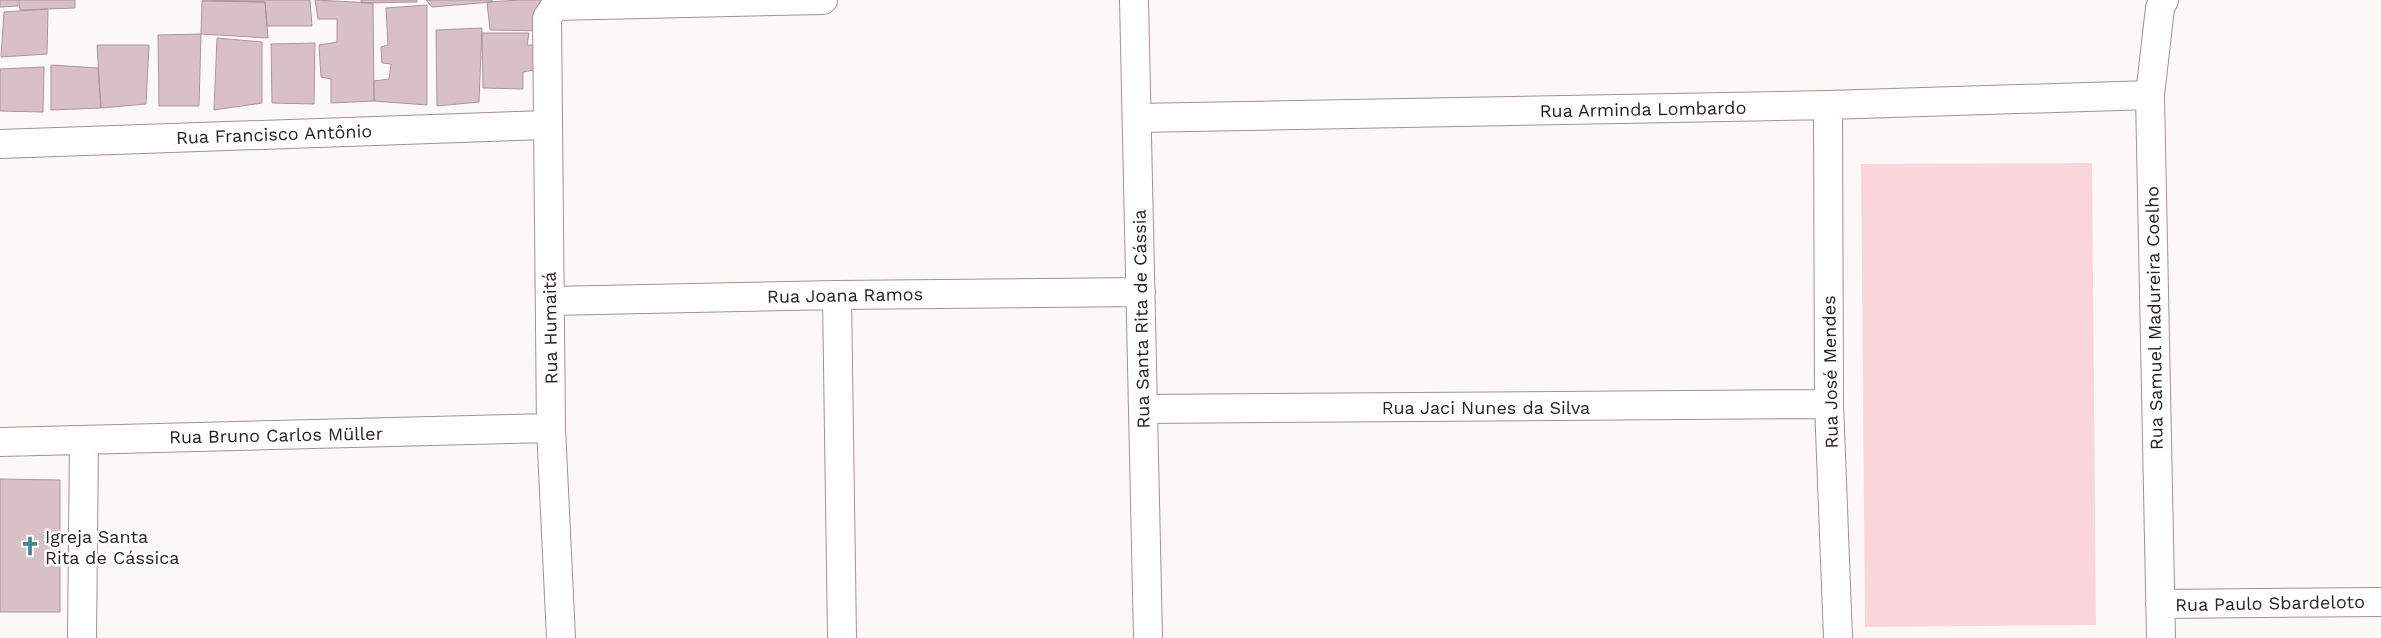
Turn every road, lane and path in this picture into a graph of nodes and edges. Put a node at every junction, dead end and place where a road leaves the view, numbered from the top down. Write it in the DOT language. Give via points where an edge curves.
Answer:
graph roads {
  1 [pos="823,0"];
  2 [pos="1134,0"];
  3 [pos="2164,0"];
  4 [pos="2150,95"];
  5 [pos="1828,105"];
  6 [pos="1137,118"];
  7 [pos="547,126"];
  8 [pos="0,144"];
  9 [pos="1141,292"];
  10 [pos="837,294"];
  11 [pos="550,301"];
  12 [pos="1829,404"];
  13 [pos="1143,409"];
  14 [pos="551,428"];
  15 [pos="84,440"];
  16 [pos="0,442"];
  17 [pos="2381,602"];
  18 [pos="2160,604"];
  19 [pos="82,638"];
  20 [pos="560,638"];
  21 [pos="842,638"];
  22 [pos="1148,638"];
  23 [pos="1838,638"];
  24 [pos="2161,638"];
  1 -- 7 [label="street, Rua Humaitá" via="555,6 547,18"];
  2 -- 6 [label="street, Rua Santa Rita de Cássia"];
  3 -- 4 [label="street, Rua Samuel Madureira Coelho" via="2160,8"];
  4 -- 5 [label="street, Rua Arminda Lombardo"];
  4 -- 18 [label="street, Rua Samuel Madureira Coelho"];
  5 -- 6 [label="street, Rua Arminda Lombardo"];
  5 -- 12 [label="street, Rua José Mendes"];
  6 -- 9 [label="street, Rua Santa Rita de Cássia"];
  7 -- 8 [label="street, Rua Francisco Antônio"];
  7 -- 11 [label="street, Rua Humaitá"];
  9 -- 10 [label="street, Rua Joana Ramos"];
  9 -- 13 [label="street, Rua Santa Rita de Cássia"];
  10 -- 11 [label="street, Rua Joana Ramos"];
  10 -- 21 [label="street"];
  11 -- 14 [label="street, Rua Humaitá"];
  12 -- 13 [label="street, Rua Jaci Nunes da Silva"];
  12 -- 23 [label="street, Rua José Mendes"];
  13 -- 22 [label="street, Rua Santa Rita de Cássia"];
  14 -- 15 [label="street, Rua Bruno Carlos Müller"];
  14 -- 20 [label="street, Rua Humaitá"];
  15 -- 16 [label="street, Rua Bruno Carlos Müller"];
  15 -- 19 [label="street"];
  17 -- 18 [label="street, Rua Paulo Sbardeloto"];
  18 -- 24 [label="street, Rua Samuel Madureira Coelho"];
}
